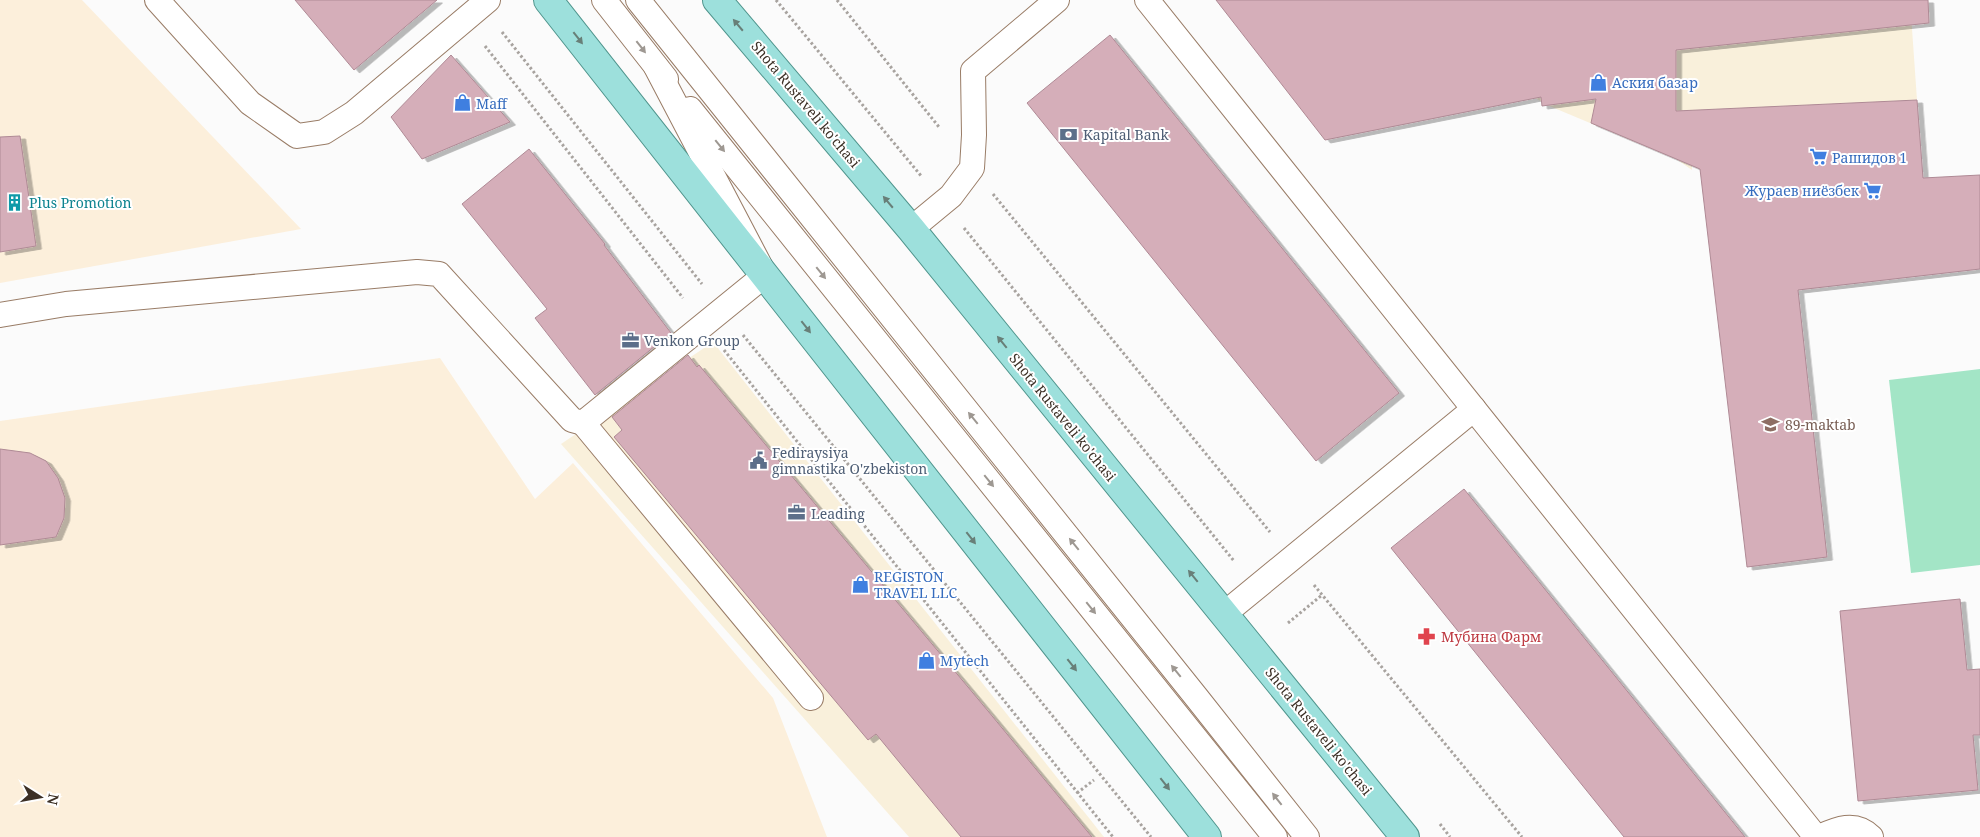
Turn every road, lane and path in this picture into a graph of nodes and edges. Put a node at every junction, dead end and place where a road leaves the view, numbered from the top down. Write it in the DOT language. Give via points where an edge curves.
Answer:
graph roads {
  1 [pos="157,0"];
  2 [pos="548,0"];
  3 [pos="604,0"];
  4 [pos="638,0"];
  5 [pos="717,0"];
  6 [pos="776,0"];
  7 [pos="837,0"];
  8 [pos="1057,0"];
  9 [pos="1147,0"];
  10 [pos="478,9"];
  11 [pos="656,67"];
  12 [pos="972,168"];
  13 [pos="943,202"];
  14 [pos="911,229"];
  15 [pos="765,275"];
  16 [pos="722,310"];
  17 [pos="0,315"];
  18 [pos="704,325"];
  19 [pos="1474,410"];
  20 [pos="583,423"];
  21 [pos="1292,558"];
  22 [pos="1255,587"];
  23 [pos="1322,595"];
  24 [pos="1224,614"];
  25 [pos="1288,624"];
  26 [pos="812,698"];
  27 [pos="1094,780"];
  28 [pos="1077,793"];
  29 [pos="1438,822"];
  30 [pos="1114,837"];
  31 [pos="1151,837"];
  32 [pos="1207,837"];
  33 [pos="1275,837"];
  34 [pos="1307,837"];
  35 [pos="1405,837"];
  36 [pos="1450,837"];
  37 [pos="1522,837"];
  38 [pos="1817,837"];
  39 [pos="1871,837"];
  1 -- 10 [label="lane" via="250,103 297,136 324,132 354,113"];
  2 -- 15 [label="main road, one-way"];
  3 -- 11 [label="lane, one-way"];
  34 -- 4 [label="lane, one-way"];
  14 -- 5 [label="main road, Shota Rustaveli ko'chasi, one-way"];
  6 -- 13 [label="path"];
  7 -- 12 [label="path"];
  8 -- 12 [label="lane" via="973,72"];
  9 -- 19 [label="lane"];
  10 -- 16 [label="path"];
  10 -- 18 [label="path"];
  11 -- 15 [label="lane"];
  11 -- 33 [label="lane, one-way"];
  12 -- 13 [label="lane"];
  12 -- 21 [label="path"];
  13 -- 14 [label="lane"];
  13 -- 22 [label="path"];
  24 -- 14 [label="main road, Shota Rustaveli ko'chasi, one-way"];
  15 -- 16 [label="lane"];
  15 -- 32 [label="main road, one-way"];
  16 -- 18 [label="lane"];
  16 -- 31 [label="path"];
  17 -- 20 [label="lane" via="66,304 387,274 439,274 572,420"];
  18 -- 20 [label="lane"];
  18 -- 28 [label="path"];
  19 -- 21 [label="lane"];
  19 -- 38 [label="lane"];
  20 -- 26 [label="lane"];
  21 -- 22 [label="lane"];
  21 -- 23 [label="path"];
  22 -- 24 [label="lane"];
  23 -- 25 [label="path"];
  23 -- 37 [label="path"];
  24 -- 35 [label="main road, Shota Rustaveli ko'chasi"];
  27 -- 28 [label="path"];
  28 -- 30 [label="path"];
  29 -- 36 [label="path"];
  38 -- 39 [label="lane" via="1839,828 1853,827 1864,830"];
}
